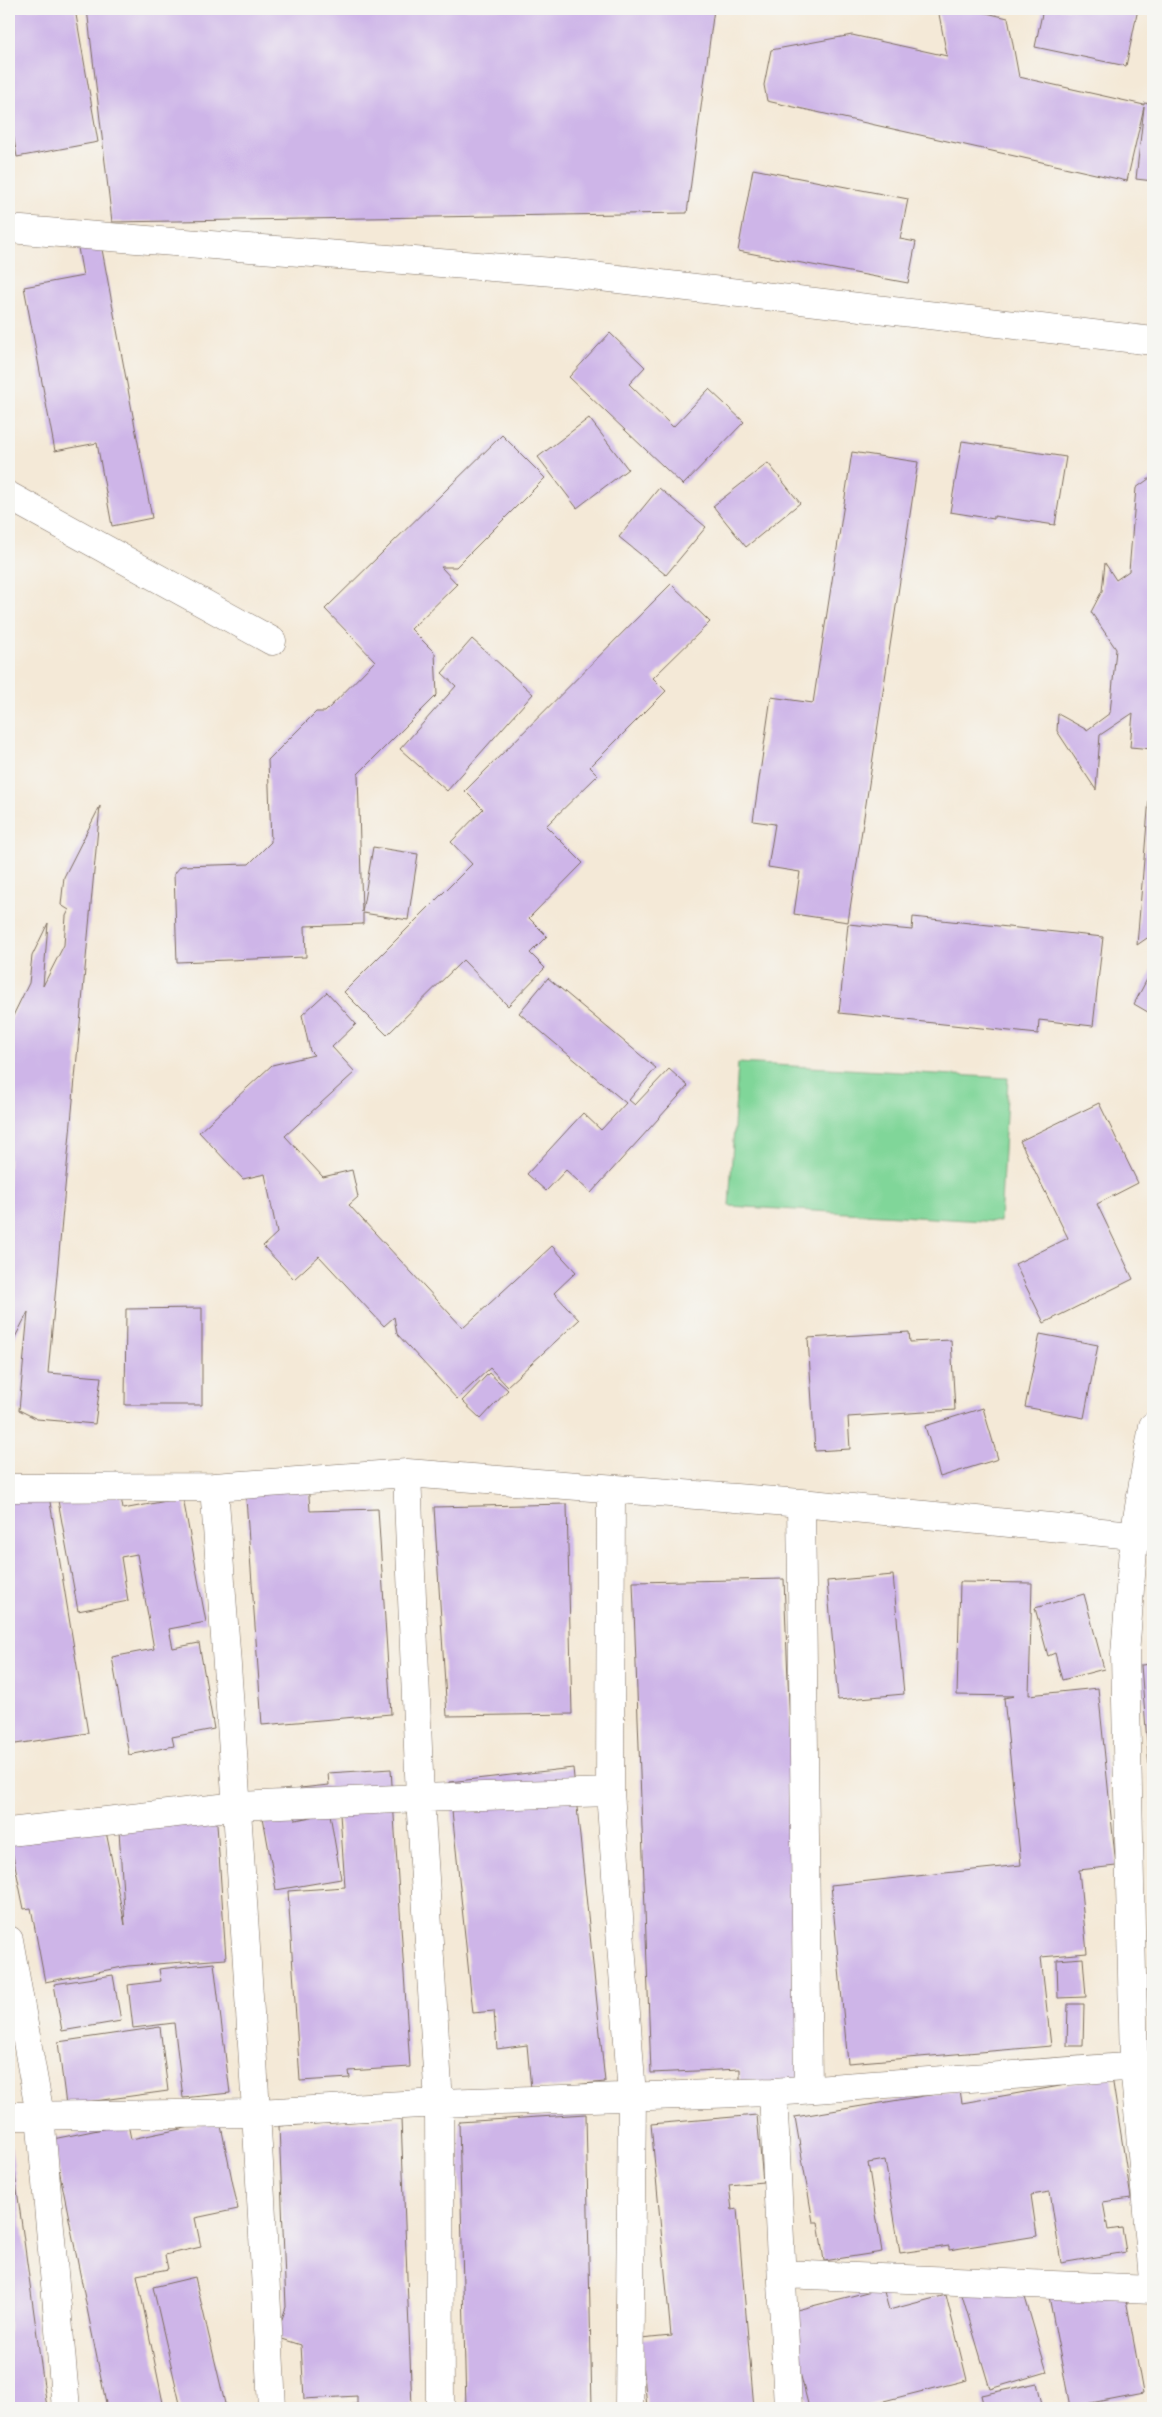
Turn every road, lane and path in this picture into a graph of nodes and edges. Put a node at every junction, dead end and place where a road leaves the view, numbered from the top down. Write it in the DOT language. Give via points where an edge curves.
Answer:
graph roads {
  1 [pos="9,229"];
  2 [pos="1153,341"];
  3 [pos="9,496"];
  4 [pos="272,641"];
  5 [pos="1153,1426"];
  6 [pos="407,1472"];
  7 [pos="214,1487"];
  8 [pos="9,1488"];
  9 [pos="611,1490"];
  10 [pos="801,1503"];
  11 [pos="1144,1536"];
  12 [pos="610,1792"];
  13 [pos="420,1798"];
  14 [pos="238,1806"];
  15 [pos="9,1832"];
  16 [pos="9,1940"];
  17 [pos="1144,2065"];
  18 [pos="808,2088"];
  19 [pos="773,2092"];
  20 [pos="632,2096"];
  21 [pos="439,2103"];
  22 [pos="258,2113"];
  23 [pos="9,2116"];
  24 [pos="40,2116"];
  25 [pos="782,2274"];
  26 [pos="1153,2279"];
  27 [pos="1153,2289"];
  28 [pos="66,2408"];
  29 [pos="272,2408"];
  30 [pos="440,2408"];
  31 [pos="629,2408"];
  32 [pos="788,2408"];
  1 -- 2 [label="street" via="566,273"];
  3 -- 4 [label="street"];
  5 -- 11 [label="street"];
  6 -- 7 [label="street"];
  6 -- 9 [label="street"];
  6 -- 13 [label="street"];
  7 -- 8 [label="street"];
  7 -- 14 [label="street"];
  9 -- 10 [label="street"];
  9 -- 12 [label="street"];
  10 -- 11 [label="street"];
  10 -- 18 [label="street"];
  11 -- 17 [label="street" via="1125,1656"];
  12 -- 13 [label="street"];
  12 -- 20 [label="street"];
  13 -- 14 [label="street"];
  13 -- 21 [label="street"];
  14 -- 15 [label="street"];
  14 -- 22 [label="street"];
  16 -- 24 [label="street"];
  17 -- 18 [label="street"];
  17 -- 26 [label="street"];
  18 -- 19 [label="street"];
  19 -- 20 [label="street"];
  19 -- 25 [label="street"];
  20 -- 21 [label="street"];
  20 -- 31 [label="street"];
  21 -- 22 [label="street"];
  21 -- 30 [label="street"];
  22 -- 24 [label="street"];
  22 -- 29 [label="street"];
  23 -- 24 [label="street"];
  24 -- 28 [label="street"];
  25 -- 27 [label="street"];
  25 -- 32 [label="street"];
}
